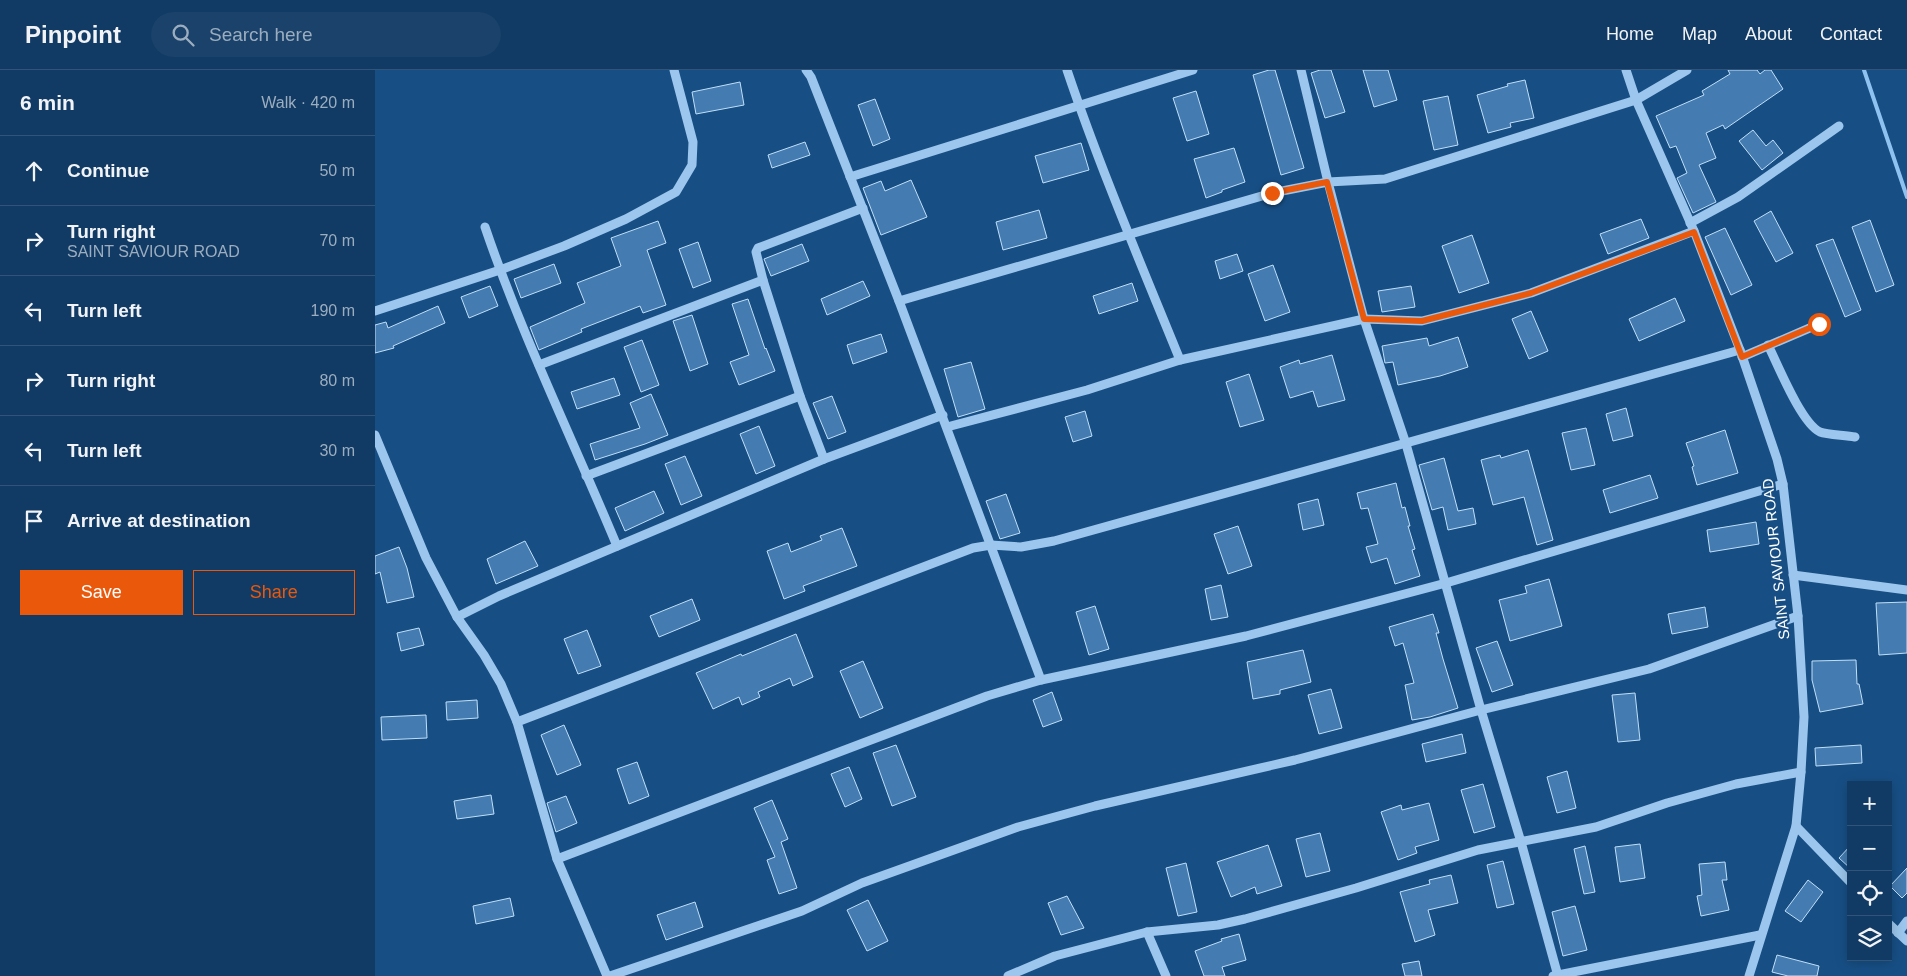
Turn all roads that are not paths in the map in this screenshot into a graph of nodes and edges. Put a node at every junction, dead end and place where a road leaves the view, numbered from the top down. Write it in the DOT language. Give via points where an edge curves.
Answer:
graph roads {
  1 [pos="674,70"];
  2 [pos="806,70"];
  3 [pos="1067,70"];
  4 [pos="1193,70"];
  5 [pos="1301,70"];
  6 [pos="1626,70"];
  7 [pos="1687,70"];
  8 [pos="1636,100"];
  9 [pos="1079,106"];
  10 [pos="1839,126"];
  11 [pos="850,177"];
  12 [pos="1327,182"];
  13 [pos="863,208"];
  14 [pos="485,227"];
  15 [pos="1692,227"];
  16 [pos="1129,235"];
  17 [pos="500,270"];
  18 [pos="763,280"];
  19 [pos="899,301"];
  20 [pos="375,311"];
  21 [pos="1364,319"];
  22 [pos="1819,324"];
  23 [pos="1768,345"];
  24 [pos="1741,353"];
  25 [pos="1180,360"];
  26 [pos="539,365"];
  27 [pos="800,396"];
  28 [pos="943,415"];
  29 [pos="947,427"];
  30 [pos="375,435"];
  31 [pos="1855,436"];
  32 [pos="1406,444"];
  33 [pos="824,459"];
  34 [pos="586,476"];
  35 [pos="1783,484"];
  36 [pos="991,545"];
  37 [pos="617,546"];
  38 [pos="1793,575"];
  39 [pos="1446,583"];
  40 [pos="1907,590"];
  41 [pos="1798,616"];
  42 [pos="457,617"];
  43 [pos="1041,680"];
  44 [pos="1481,710"];
  45 [pos="517,722"];
  46 [pos="1801,772"];
  47 [pos="1797,826"];
  48 [pos="1521,842"];
  49 [pos="557,859"];
  50 [pos="1847,879"];
  51 [pos="1907,921"];
  52 [pos="1892,927"];
  53 [pos="1147,932"];
  54 [pos="1898,934"];
  55 [pos="1760,935"];
  56 [pos="1907,941"];
  57 [pos="1556,975"];
  58 [pos="609,976"];
  59 [pos="1008,976"];
  60 [pos="1166,976"];
  61 [pos="1749,976"];
  1 -- 17 [label="street" via="693,142 692,165 676,192 626,219"];
  2 -- 11 [label="street"];
  3 -- 9 [label="street"];
  4 -- 9 [label="street"];
  5 -- 12 [label="street"];
  6 -- 8 [label="street, SAINT SAVIOUR ROAD"];
  7 -- 8 [label="street"];
  8 -- 12 [label="street" via="1385,179"];
  8 -- 15 [label="street, SAINT SAVIOUR ROAD"];
  9 -- 11 [label="street"];
  9 -- 16 [label="street"];
  10 -- 15 [label="street"];
  11 -- 13 [label="street"];
  12 -- 16 [label="street" via="1272,193"];
  12 -- 21 [label="street"];
  13 -- 18 [label="street" via="758,248 756,257"];
  13 -- 19 [label="street"];
  14 -- 17 [label="street"];
  15 -- 21 [label="street" via="1531,293 1422,321"];
  15 -- 24 [label="street, SAINT SAVIOUR ROAD"];
  16 -- 19 [label="street"];
  16 -- 25 [label="street"];
  17 -- 20 [label="street"];
  17 -- 26 [label="street"];
  18 -- 26 [label="street"];
  18 -- 27 [label="street"];
  19 -- 28 [label="street"];
  21 -- 25 [label="street"];
  21 -- 32 [label="street"];
  22 -- 23 [label="street"];
  23 -- 24 [label="street"];
  23 -- 31 [label="street" via="1809,423 1820,432"];
  24 -- 32 [label="street"];
  24 -- 35 [label="street, SAINT SAVIOUR ROAD"];
  25 -- 29 [label="street" via="1087,390"];
  26 -- 34 [label="street"];
  27 -- 33 [label="street"];
  27 -- 34 [label="street"];
  28 -- 29 [label="street"];
  28 -- 33 [label="street"];
  29 -- 36 [label="street"];
  30 -- 42 [label="street" via="426,558"];
  32 -- 36 [label="street" via="1054,541 1021,546"];
  32 -- 39 [label="street"];
  33 -- 37 [label="street"];
  34 -- 37 [label="street"];
  35 -- 38 [label="street, SAINT SAVIOUR ROAD"];
  35 -- 39 [label="street"];
  36 -- 43 [label="street"];
  36 -- 45 [label="street" via="973,548"];
  37 -- 42 [label="street"];
  38 -- 40 [label="street"];
  38 -- 41 [label="street, SAINT SAVIOUR ROAD"];
  39 -- 43 [label="street" via="1246,636"];
  39 -- 44 [label="street"];
  41 -- 44 [label="street" via="1649,669"];
  41 -- 46 [label="street, SAINT SAVIOUR ROAD" via="1804,717"];
  42 -- 45 [label="street" via="501,684"];
  43 -- 49 [label="street" via="987,696"];
  44 -- 48 [label="street"];
  44 -- 58 [label="street" via="1295,760 1018,827 862,883 803,911"];
  45 -- 49 [label="street"];
  46 -- 47 [label="street, SAINT SAVIOUR ROAD"];
  46 -- 48 [label="street" via="1736,784 1596,827"];
  47 -- 50 [label="street"];
  47 -- 55 [label="street, SAINT SAVIOUR ROAD"];
  48 -- 53 [label="street" via="1478,850 1356,888 1218,925"];
  48 -- 57 [label="street"];
  49 -- 58 [label="street"];
  51 -- 54 [label="street"];
  52 -- 54 [label="street"];
  53 -- 59 [label="street" via="1055,956"];
  53 -- 60 [label="street"];
  54 -- 56 [label="street"];
  55 -- 57 [label="street"];
  55 -- 61 [label="street, SAINT SAVIOUR ROAD"];
}
